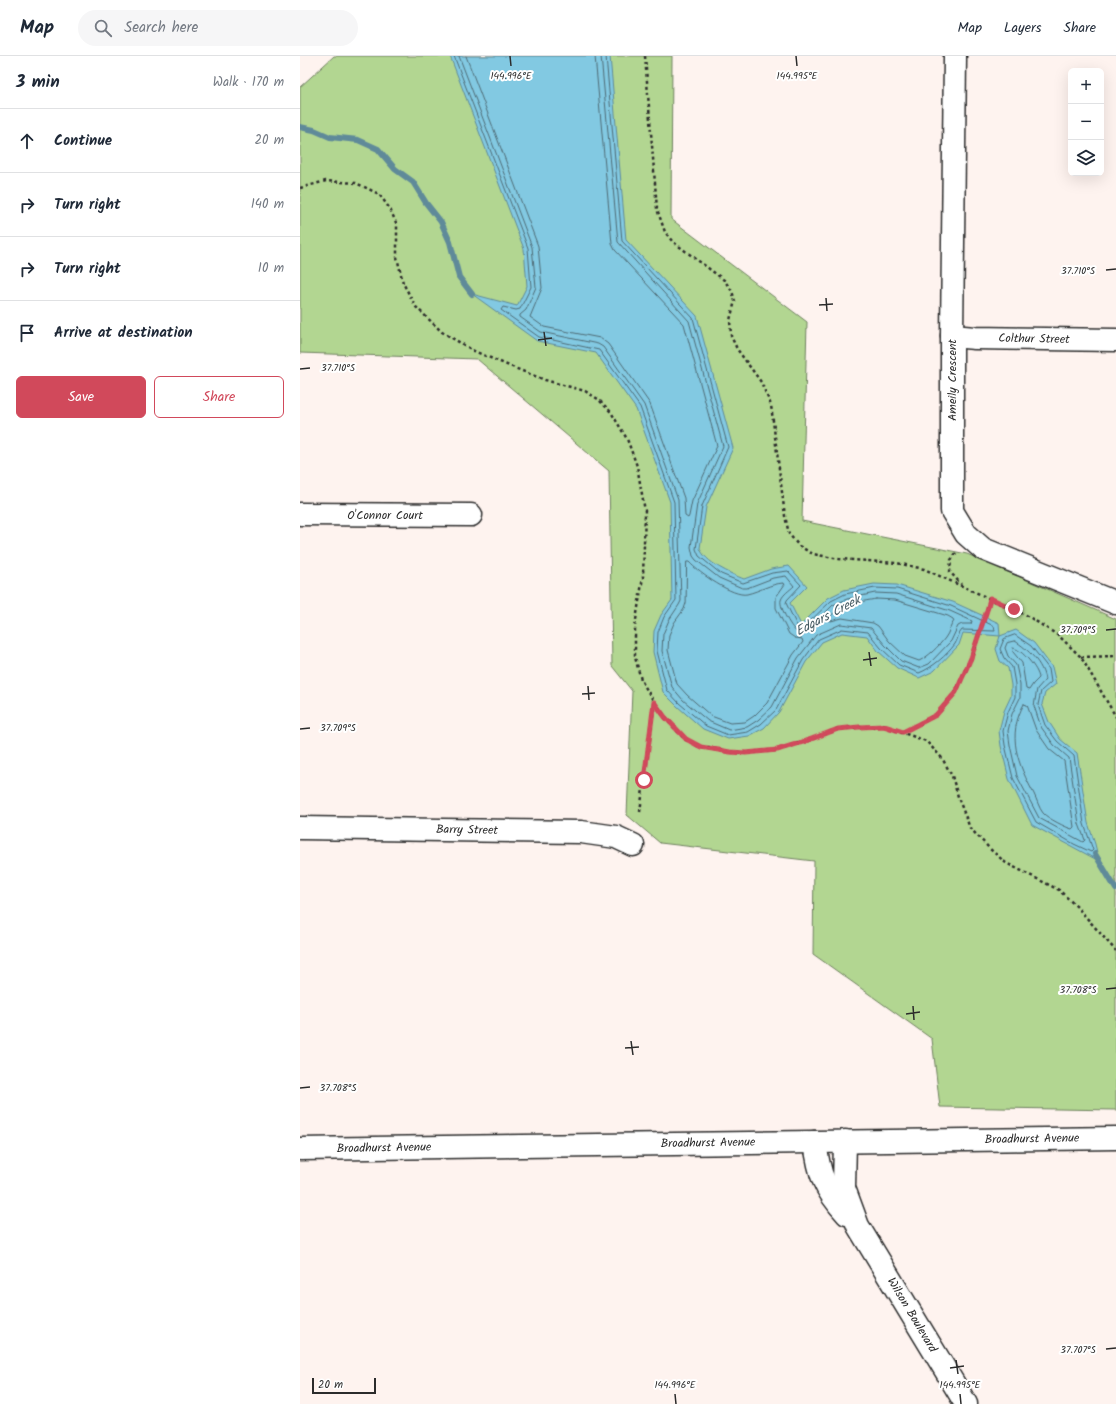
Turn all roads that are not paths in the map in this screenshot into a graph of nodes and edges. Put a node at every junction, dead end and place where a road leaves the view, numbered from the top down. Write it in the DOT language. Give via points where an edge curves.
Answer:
graph roads {
  1 [pos="955,56"];
  2 [pos="952,336"];
  3 [pos="1116,340"];
  4 [pos="300,514"];
  5 [pos="471,515"];
  6 [pos="1116,602"];
  7 [pos="300,828"];
  8 [pos="633,845"];
  9 [pos="1116,1138"];
  10 [pos="845,1141"];
  11 [pos="816,1142"];
  12 [pos="300,1149"];
  13 [pos="858,1226"];
  14 [pos="966,1404"];
  1 -- 2 [label="street, Ameily Crescent"];
  2 -- 3 [label="street, Colthur Street"];
  2 -- 6 [label="street, Ameily Crescent" via="952,511 966,534 983,549"];
  4 -- 5 [label="street, O'Connor Court"];
  7 -- 8 [label="street, Barry Street" via="581,832 616,837"];
  9 -- 10 [label="street, Broadhurst Avenue"];
  10 -- 11 [label="street, Broadhurst Avenue"];
  10 -- 13 [label="street, Wilson Boulevard" via="844,1188"];
  11 -- 12 [label="street, Broadhurst Avenue"];
  11 -- 13 [label="street, Wilson Boulevard" via="822,1179 836,1202"];
  13 -- 14 [label="street, Wilson Boulevard"];
}
